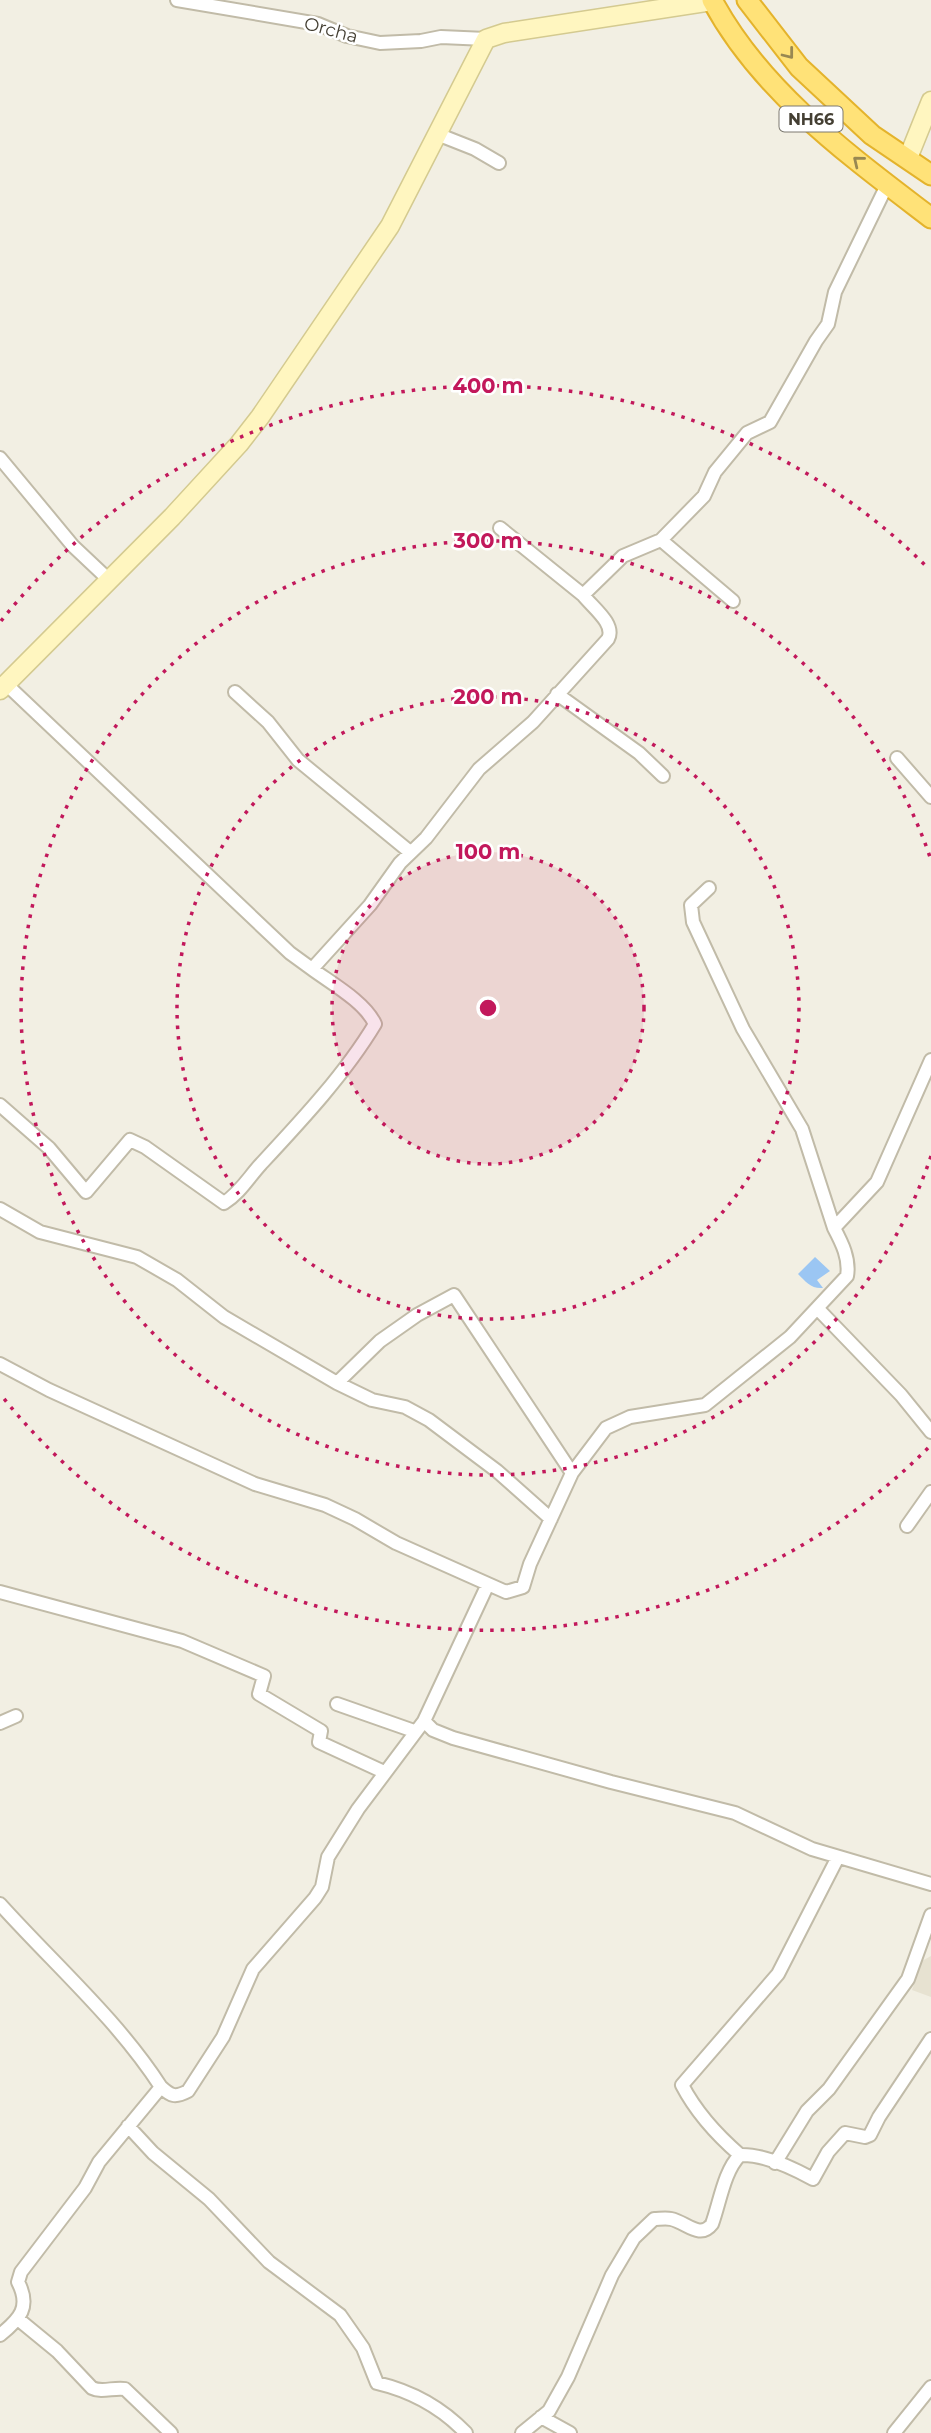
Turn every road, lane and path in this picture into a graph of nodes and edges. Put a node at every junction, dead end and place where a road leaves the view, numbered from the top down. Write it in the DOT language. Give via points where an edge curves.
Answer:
graph roads {
  1 [pos="177,0"];
  2 [pos="712,0"];
  3 [pos="747,0"];
  4 [pos="486,39"];
  5 [pos="931,101"];
  6 [pos="437,134"];
  7 [pos="908,158"];
  8 [pos="499,163"];
  9 [pos="931,175"];
  10 [pos="887,185"];
  11 [pos="931,218"];
  12 [pos="0,458"];
  13 [pos="500,528"];
  14 [pos="661,540"];
  15 [pos="108,579"];
  16 [pos="583,595"];
  17 [pos="733,601"];
  18 [pos="3,687"];
  19 [pos="235,691"];
  20 [pos="557,694"];
  21 [pos="897,758"];
  22 [pos="663,776"];
  23 [pos="931,797"];
  24 [pos="410,852"];
  25 [pos="709,888"];
  26 [pos="312,969"];
  27 [pos="931,1060"];
  28 [pos="928,1077"];
  29 [pos="0,1105"];
  30 [pos="0,1209"];
  31 [pos="834,1228"];
  32 [pos="818,1309"];
  33 [pos="0,1364"];
  34 [pos="337,1383"];
  35 [pos="931,1432"];
  36 [pos="572,1473"];
  37 [pos="931,1492"];
  38 [pos="551,1519"];
  39 [pos="907,1526"];
  40 [pos="488,1584"];
  41 [pos="0,1592"];
  42 [pos="337,1704"];
  43 [pos="16,1716"];
  44 [pos="0,1723"];
  45 [pos="419,1726"];
  46 [pos="384,1772"];
  47 [pos="838,1857"];
  48 [pos="931,1884"];
  49 [pos="0,1904"];
  50 [pos="931,1915"];
  51 [pos="931,2039"];
  52 [pos="161,2087"];
  53 [pos="128,2126"];
  54 [pos="740,2155"];
  55 [pos="775,2163"];
  56 [pos="18,2319"];
  57 [pos="0,2335"];
  58 [pos="931,2387"];
  59 [pos="541,2417"];
  60 [pos="171,2433"];
  61 [pos="466,2433"];
  62 [pos="522,2433"];
  63 [pos="570,2433"];
  64 [pos="894,2433"];
  1 -- 4 [label="street, Orcha" via="318,24 380,43 441,37"];
  2 -- 4 [label="main road"];
  10 -- 2 [label="highway, NH66, one-way" via="770,82 725,25"];
  3 -- 7 [label="highway, NH66, one-way" via="799,66 872,135"];
  4 -- 6 [label="main road"];
  5 -- 7 [label="main road"];
  6 -- 8 [label="street"];
  6 -- 15 [label="main road" via="390,226 260,417 172,517"];
  7 -- 9 [label="highway, NH66"];
  10 -- 11 [label="highway, NH66"];
  10 -- 14 [label="street" via="835,292 828,324 770,422 747,433 715,472 704,496"];
  12 -- 15 [label="street" via="73,546"];
  13 -- 16 [label="street"];
  14 -- 16 [label="street" via="624,556"];
  14 -- 17 [label="street"];
  15 -- 18 [label="main road"];
  16 -- 20 [label="street" via="611,633"];
  18 -- 26 [label="street"];
  19 -- 24 [label="street" via="298,760"];
  20 -- 22 [label="street" via="639,753"];
  20 -- 24 [label="street" via="533,722 479,769"];
  21 -- 23 [label="street"];
  24 -- 26 [label="street"];
  25 -- 31 [label="street" via="691,905 694,922 743,1030 802,1129"];
  26 -- 29 [label="street" via="345,993 375,1024 291,1133 224,1203 130,1140 86,1192 49,1148"];
  27 -- 28 [label="street"];
  28 -- 31 [label="street" via="877,1182"];
  30 -- 34 [label="street" via="40,1232 137,1257 177,1280 224,1317"];
  31 -- 32 [label="street" via="849,1269"];
  32 -- 35 [label="street"];
  32 -- 36 [label="street" via="705,1405 630,1417 606,1428"];
  33 -- 40 [label="street" via="255,1485 325,1505"];
  34 -- 36 [label="street" via="380,1341 454,1296"];
  34 -- 38 [label="street" via="429,1420"];
  36 -- 38 [label="street"];
  37 -- 39 [label="street"];
  38 -- 40 [label="street" via="523,1587 506,1592"];
  40 -- 45 [label="street"];
  41 -- 46 [label="street" via="182,1641 264,1676 259,1695 321,1731 319,1742"];
  42 -- 45 [label="street"];
  43 -- 44 [label="street"];
  45 -- 46 [label="street"];
  45 -- 47 [label="street" via="735,1813"];
  46 -- 52 [label="street" via="328,1857 315,1898 253,1969 223,2037 188,2091 172,2096"];
  47 -- 48 [label="street"];
  47 -- 54 [label="street" via="778,1974 682,2085 722,2140"];
  49 -- 52 [label="street" via="114,2024"];
  50 -- 55 [label="street" via="908,1979 829,2089 807,2111"];
  51 -- 55 [label="street" via="870,2135 845,2133 813,2179"];
  52 -- 53 [label="street"];
  53 -- 56 [label="street" via="21,2272 18,2282 25,2303"];
  53 -- 61 [label="street" via="209,2199 269,2262 340,2315 363,2348 377,2382 437,2409"];
  54 -- 55 [label="street"];
  54 -- 59 [label="street" via="708,2229 699,2231 671,2219 654,2219 634,2238 612,2275 568,2377"];
  56 -- 57 [label="street"];
  56 -- 60 [label="street" via="92,2388 125,2389"];
  58 -- 64 [label="street"];
  59 -- 62 [label="street"];
  59 -- 63 [label="street"];
}
